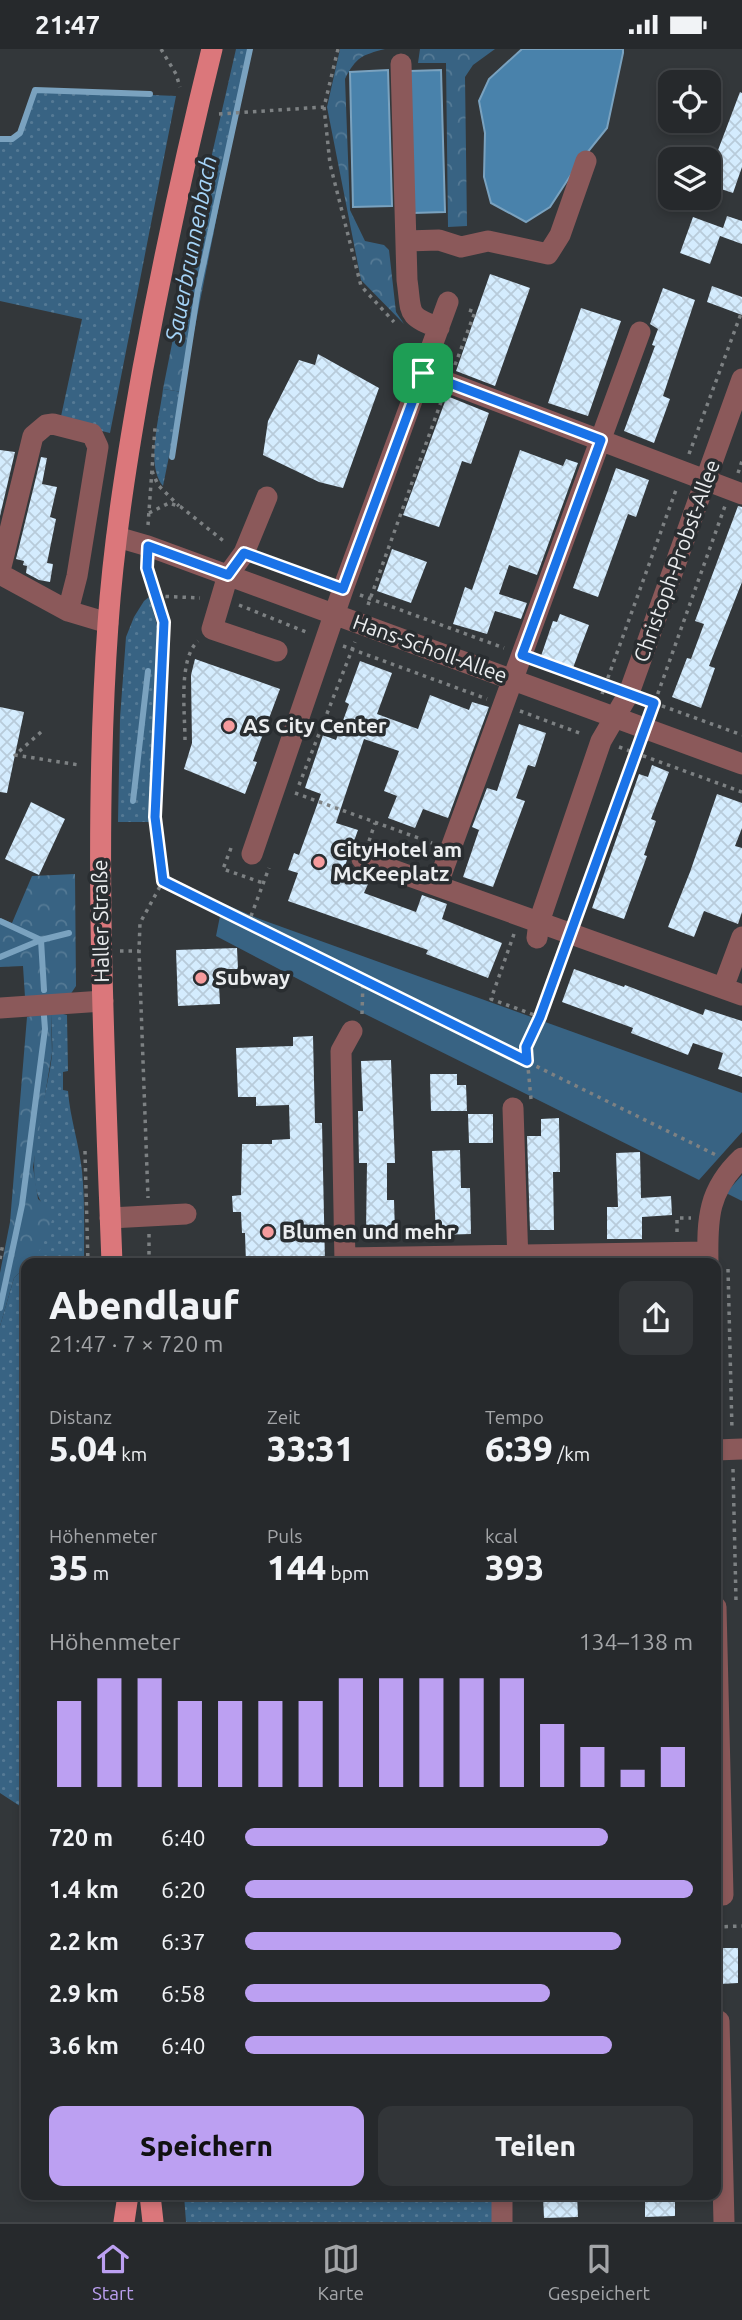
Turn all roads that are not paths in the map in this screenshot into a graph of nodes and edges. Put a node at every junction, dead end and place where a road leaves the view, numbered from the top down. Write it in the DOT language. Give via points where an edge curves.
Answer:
graph roads {
  1 [pos="212,49"];
  2 [pos="401,64"];
  3 [pos="586,162"];
  4 [pos="406,241"];
  5 [pos="448,302"];
  6 [pos="439,328"];
  7 [pos="640,332"];
  8 [pos="423,373"];
  9 [pos="742,379"];
  10 [pos="601,440"];
  11 [pos="706,481"];
  12 [pos="737,492"];
  13 [pos="267,497"];
  14 [pos="117,537"];
  15 [pos="0,572"];
  16 [pos="228,575"];
  17 [pos="68,611"];
  18 [pos="335,615"];
  19 [pos="108,623"];
  20 [pos="277,651"];
  21 [pos="513,680"];
  22 [pos="605,714"];
  23 [pos="742,764"];
  24 [pos="262,856"];
  25 [pos="362,859"];
  26 [pos="437,886"];
  27 [pos="532,926"];
  28 [pos="742,937"];
  29 [pos="732,992"];
  30 [pos="103,1001"];
  31 [pos="0,1008"];
  32 [pos="352,1031"];
  33 [pos="513,1108"];
  34 [pos="739,1161"];
  35 [pos="186,1214"];
  36 [pos="110,1218"];
  37 [pos="112,1258"];
  38 [pos="345,1258"];
  39 [pos="517,1258"];
  40 [pos="714,1258"];
  41 [pos="726,1609"];
  42 [pos="727,1895"];
  43 [pos="721,2101"];
  44 [pos="127,2200"];
  45 [pos="139,2200"];
  46 [pos="151,2200"];
  47 [pos="502,2200"];
  48 [pos="124,2222"];
  49 [pos="138,2222"];
  50 [pos="153,2222"];
  51 [pos="502,2222"];
  52 [pos="724,2222"];
  1 -- 14 [label="main road, Haller Straße" via="155,304"];
  2 -- 4 [label="street"];
  3 -- 4 [label="street" via="560,235 548,254 488,241 461,247 439,240"];
  4 -- 6 [label="street" via="412,314"];
  5 -- 6 [label="street"];
  6 -- 8 [label="street"];
  7 -- 10 [label="street"];
  8 -- 10 [label="street"];
  8 -- 18 [label="street"];
  9 -- 11 [label="street, Christoph-Probst-Allee"];
  10 -- 11 [label="street"];
  10 -- 21 [label="street"];
  11 -- 12 [label="street"];
  11 -- 22 [label="street, Christoph-Probst-Allee" via="629,694"];
  13 -- 16 [label="street" via="244,553"];
  14 -- 16 [label="street, Hans-Scholl-Allee"];
  14 -- 19 [label="main road, Haller Straße"];
  15 -- 17 [label="street"];
  15 -- 17 [label="street" via="33,436 53,424 92,434 98,447"];
  16 -- 18 [label="street, Hans-Scholl-Allee"];
  16 -- 20 [label="street" via="220,601 203,629"];
  17 -- 19 [label="street"];
  18 -- 21 [label="street, Hans-Scholl-Allee"];
  18 -- 24 [label="street" via="274,786"];
  19 -- 30 [label="main road, Haller Straße" via="100,805"];
  21 -- 22 [label="street, Hans-Scholl-Allee"];
  21 -- 26 [label="street"];
  22 -- 23 [label="street, Hans-Scholl-Allee"];
  22 -- 27 [label="street, Christoph-Probst-Allee" via="601,741"];
  25 -- 26 [label="street"];
  26 -- 27 [label="street"];
  27 -- 29 [label="street" via="570,933"];
  28 -- 29 [label="street"];
  30 -- 31 [label="street"];
  30 -- 36 [label="main road, Haller Straße"];
  32 -- 38 [label="street" via="341,1051"];
  33 -- 39 [label="street"];
  34 -- 40 [label="street" via="724,1175 710,1205"];
  35 -- 36 [label="street"];
  36 -- 37 [label="main road, Haller Straße"];
  41 -- 42 [label="street"];
  43 -- 52 [label="street"];
  44 -- 48 [label="main road"];
  45 -- 49 [label="main road"];
  46 -- 50 [label="main road"];
  47 -- 51 [label="street"];
}
